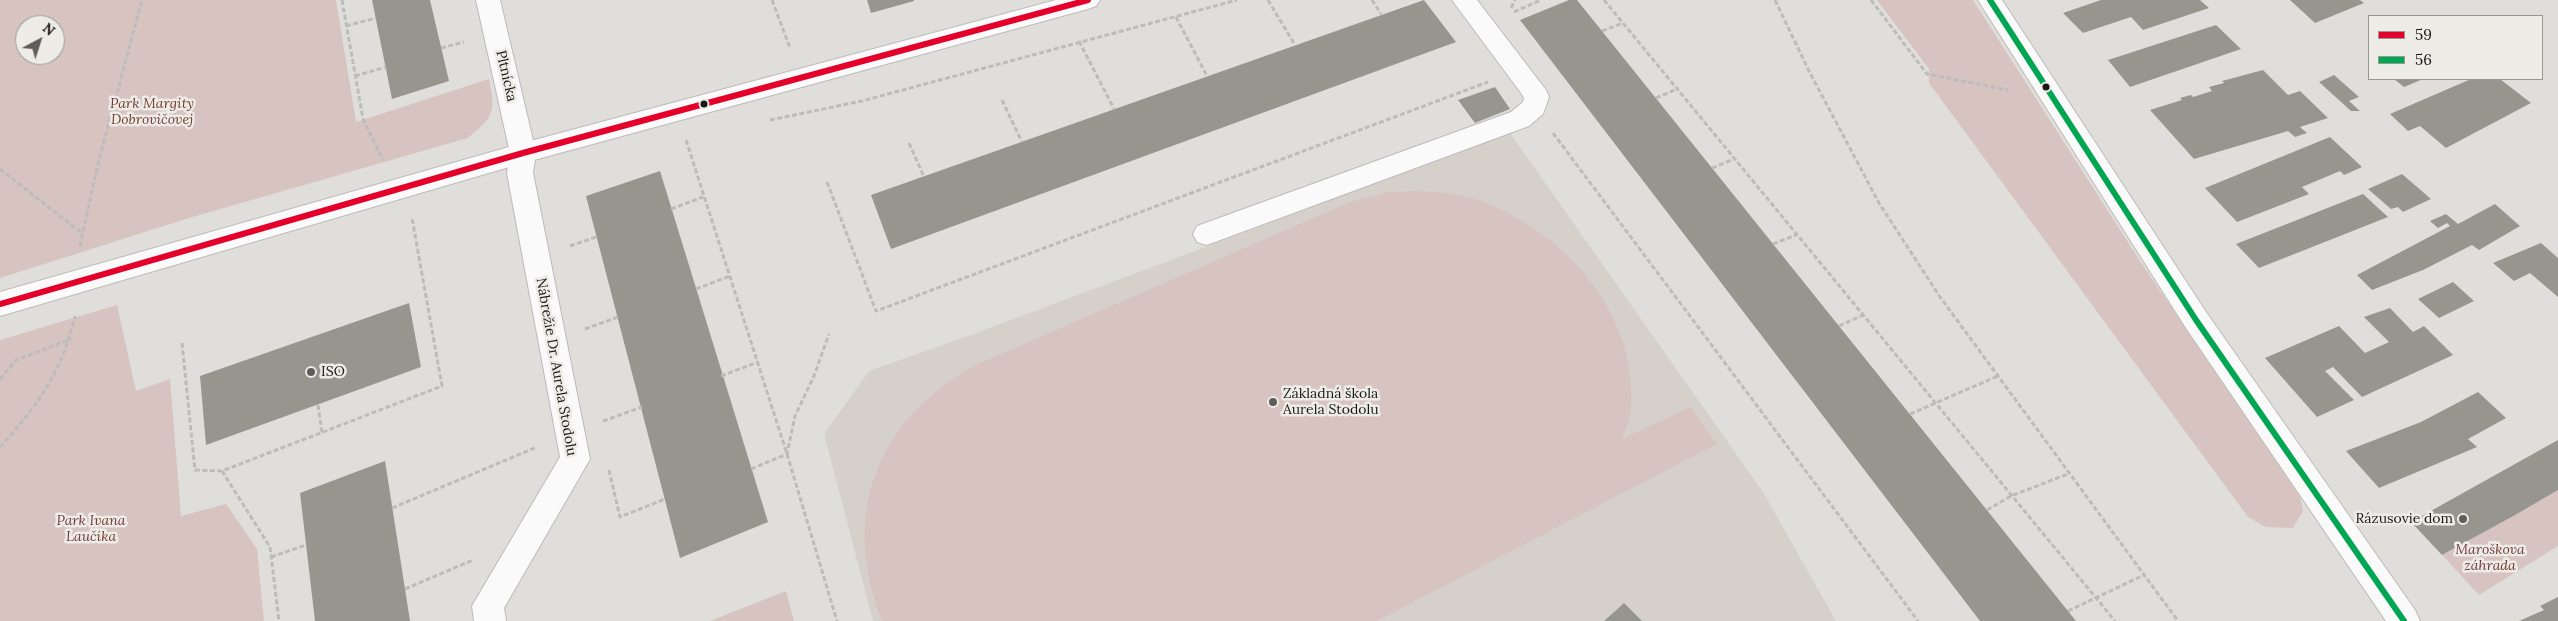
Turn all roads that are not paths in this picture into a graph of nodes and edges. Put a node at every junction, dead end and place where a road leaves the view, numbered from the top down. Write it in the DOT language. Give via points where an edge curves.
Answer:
graph roads {
  1 [pos="488,0"];
  2 [pos="1088,0"];
  3 [pos="1464,0"];
  4 [pos="1990,0"];
  5 [pos="523,153"];
  6 [pos="1206,234"];
  7 [pos="0,304"];
  8 [pos="490,621"];
  9 [pos="2404,621"];
  1 -- 5 [label="street, Pltnícka"];
  2 -- 5 [label="street"];
  3 -- 6 [label="street" via="1530,86 1536,97 1534,107 1520,119"];
  4 -- 9 [label="street" via="2196,320"];
  5 -- 7 [label="street"];
  5 -- 8 [label="street, Nábrežie Dr. Aurela Stodolu" via="520,173 575,459 488,606"];
}
